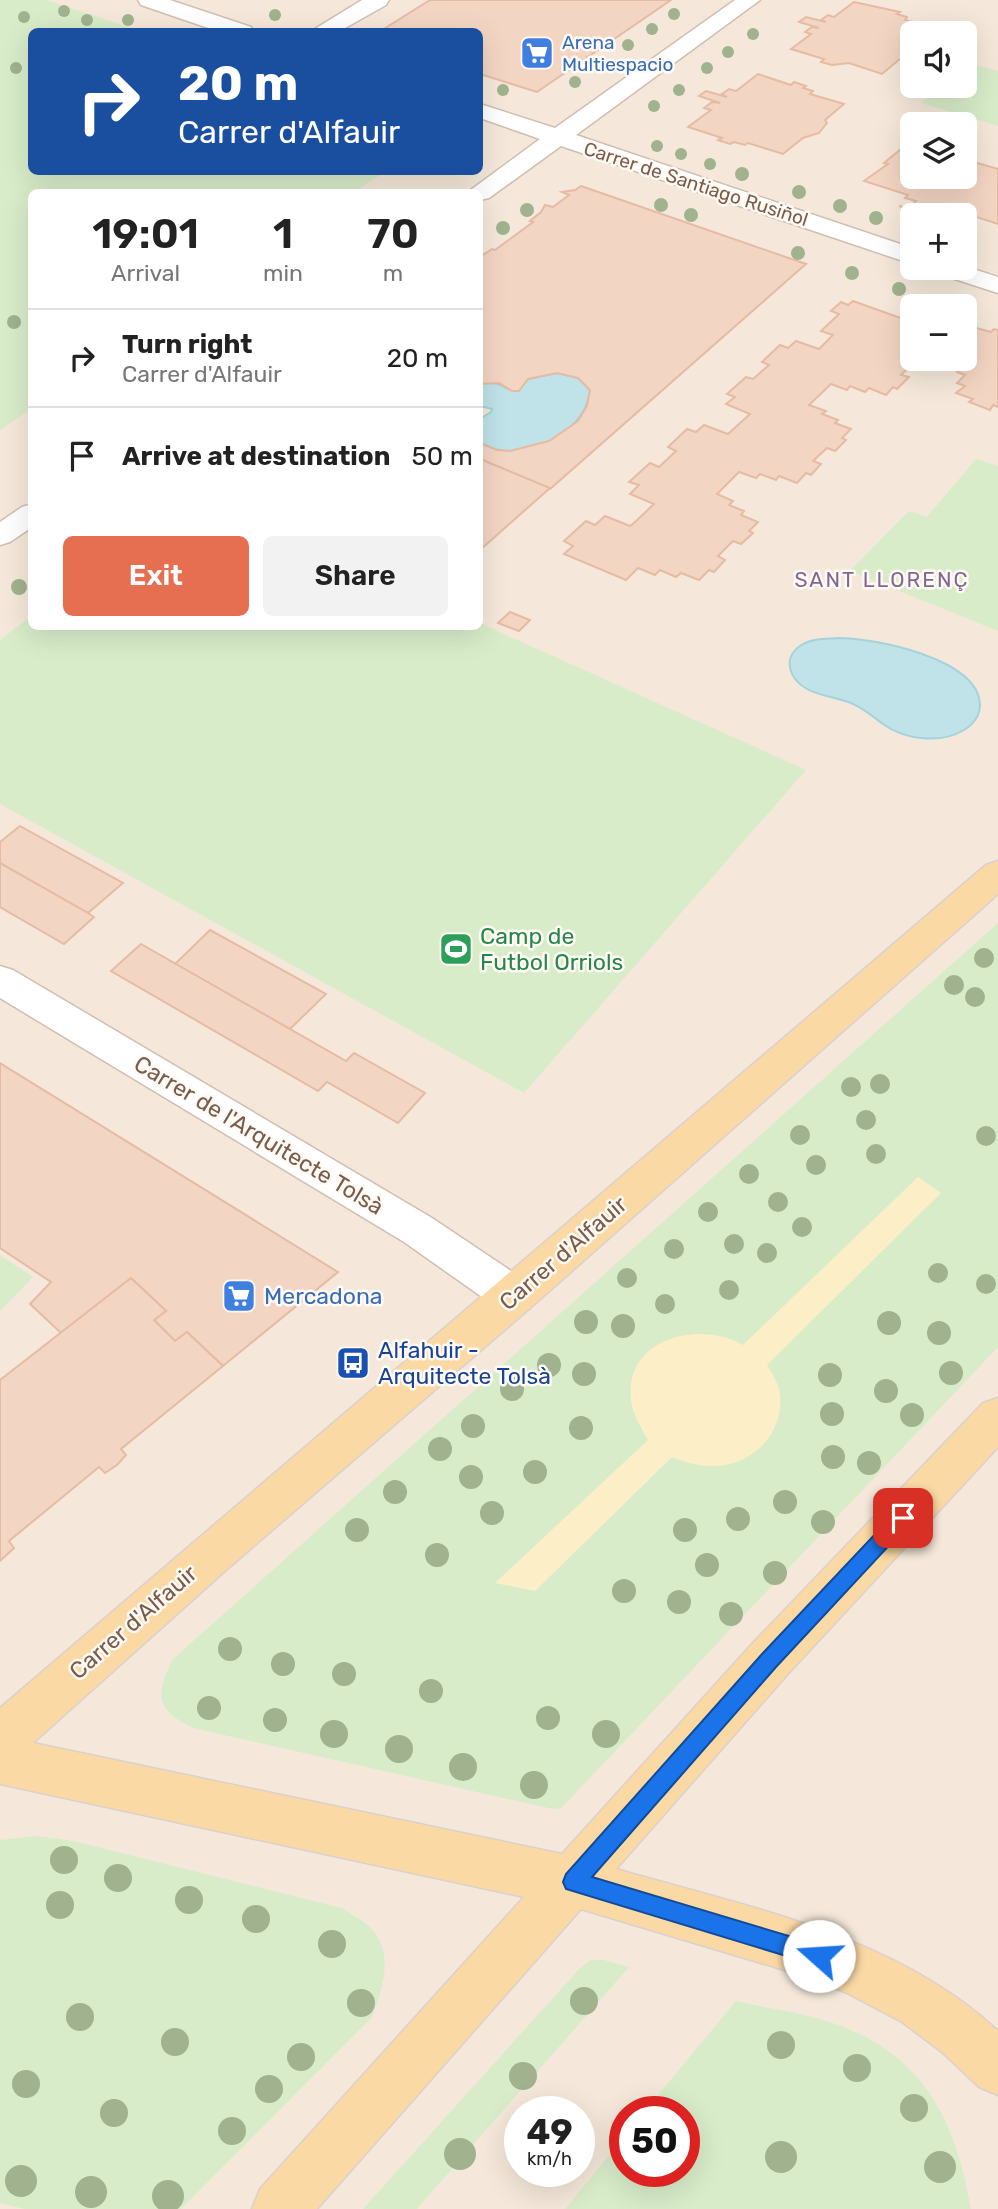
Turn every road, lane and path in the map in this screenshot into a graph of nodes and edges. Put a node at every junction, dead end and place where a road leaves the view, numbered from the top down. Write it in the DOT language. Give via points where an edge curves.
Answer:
graph roads {
  1 [pos="149,0"];
  2 [pos="378,0"];
  3 [pos="749,0"];
  4 [pos="231,28"];
  5 [pos="328,28"];
  6 [pos="483,112"];
  7 [pos="556,138"];
  8 [pos="483,191"];
  9 [pos="900,253"];
  10 [pos="977,278"];
  11 [pos="998,285"];
  12 [pos="28,516"];
  13 [pos="0,536"];
  14 [pos="998,874"];
  15 [pos="0,980"];
  16 [pos="514,1296"];
  17 [pos="998,1417"];
  18 [pos="0,1740"];
  19 [pos="0,1760"];
  20 [pos="574,1882"];
  21 [pos="998,2068"];
  22 [pos="280,2209"];
  1 -- 4 [label="street"];
  2 -- 5 [label="street"];
  3 -- 7 [label="street"];
  6 -- 7 [label="street, Carrer de Santiago Rusiñol"];
  7 -- 8 [label="street"];
  7 -- 9 [label="street, Carrer de Santiago Rusiñol"];
  10 -- 11 [label="street"];
  12 -- 13 [label="street"];
  14 -- 16 [label="main road, Carrer d'Alfauir"];
  15 -- 16 [label="street, Carrer de l'Arquitecte Tolsà" via="418,1230"];
  16 -- 18 [label="main road, Carrer d'Alfauir"];
  17 -- 20 [label="main road" via="769,1660"];
  19 -- 20 [label="main road"];
  20 -- 21 [label="main road" via="798,1948 859,1971 920,2003"];
  20 -- 22 [label="main road"];
}
